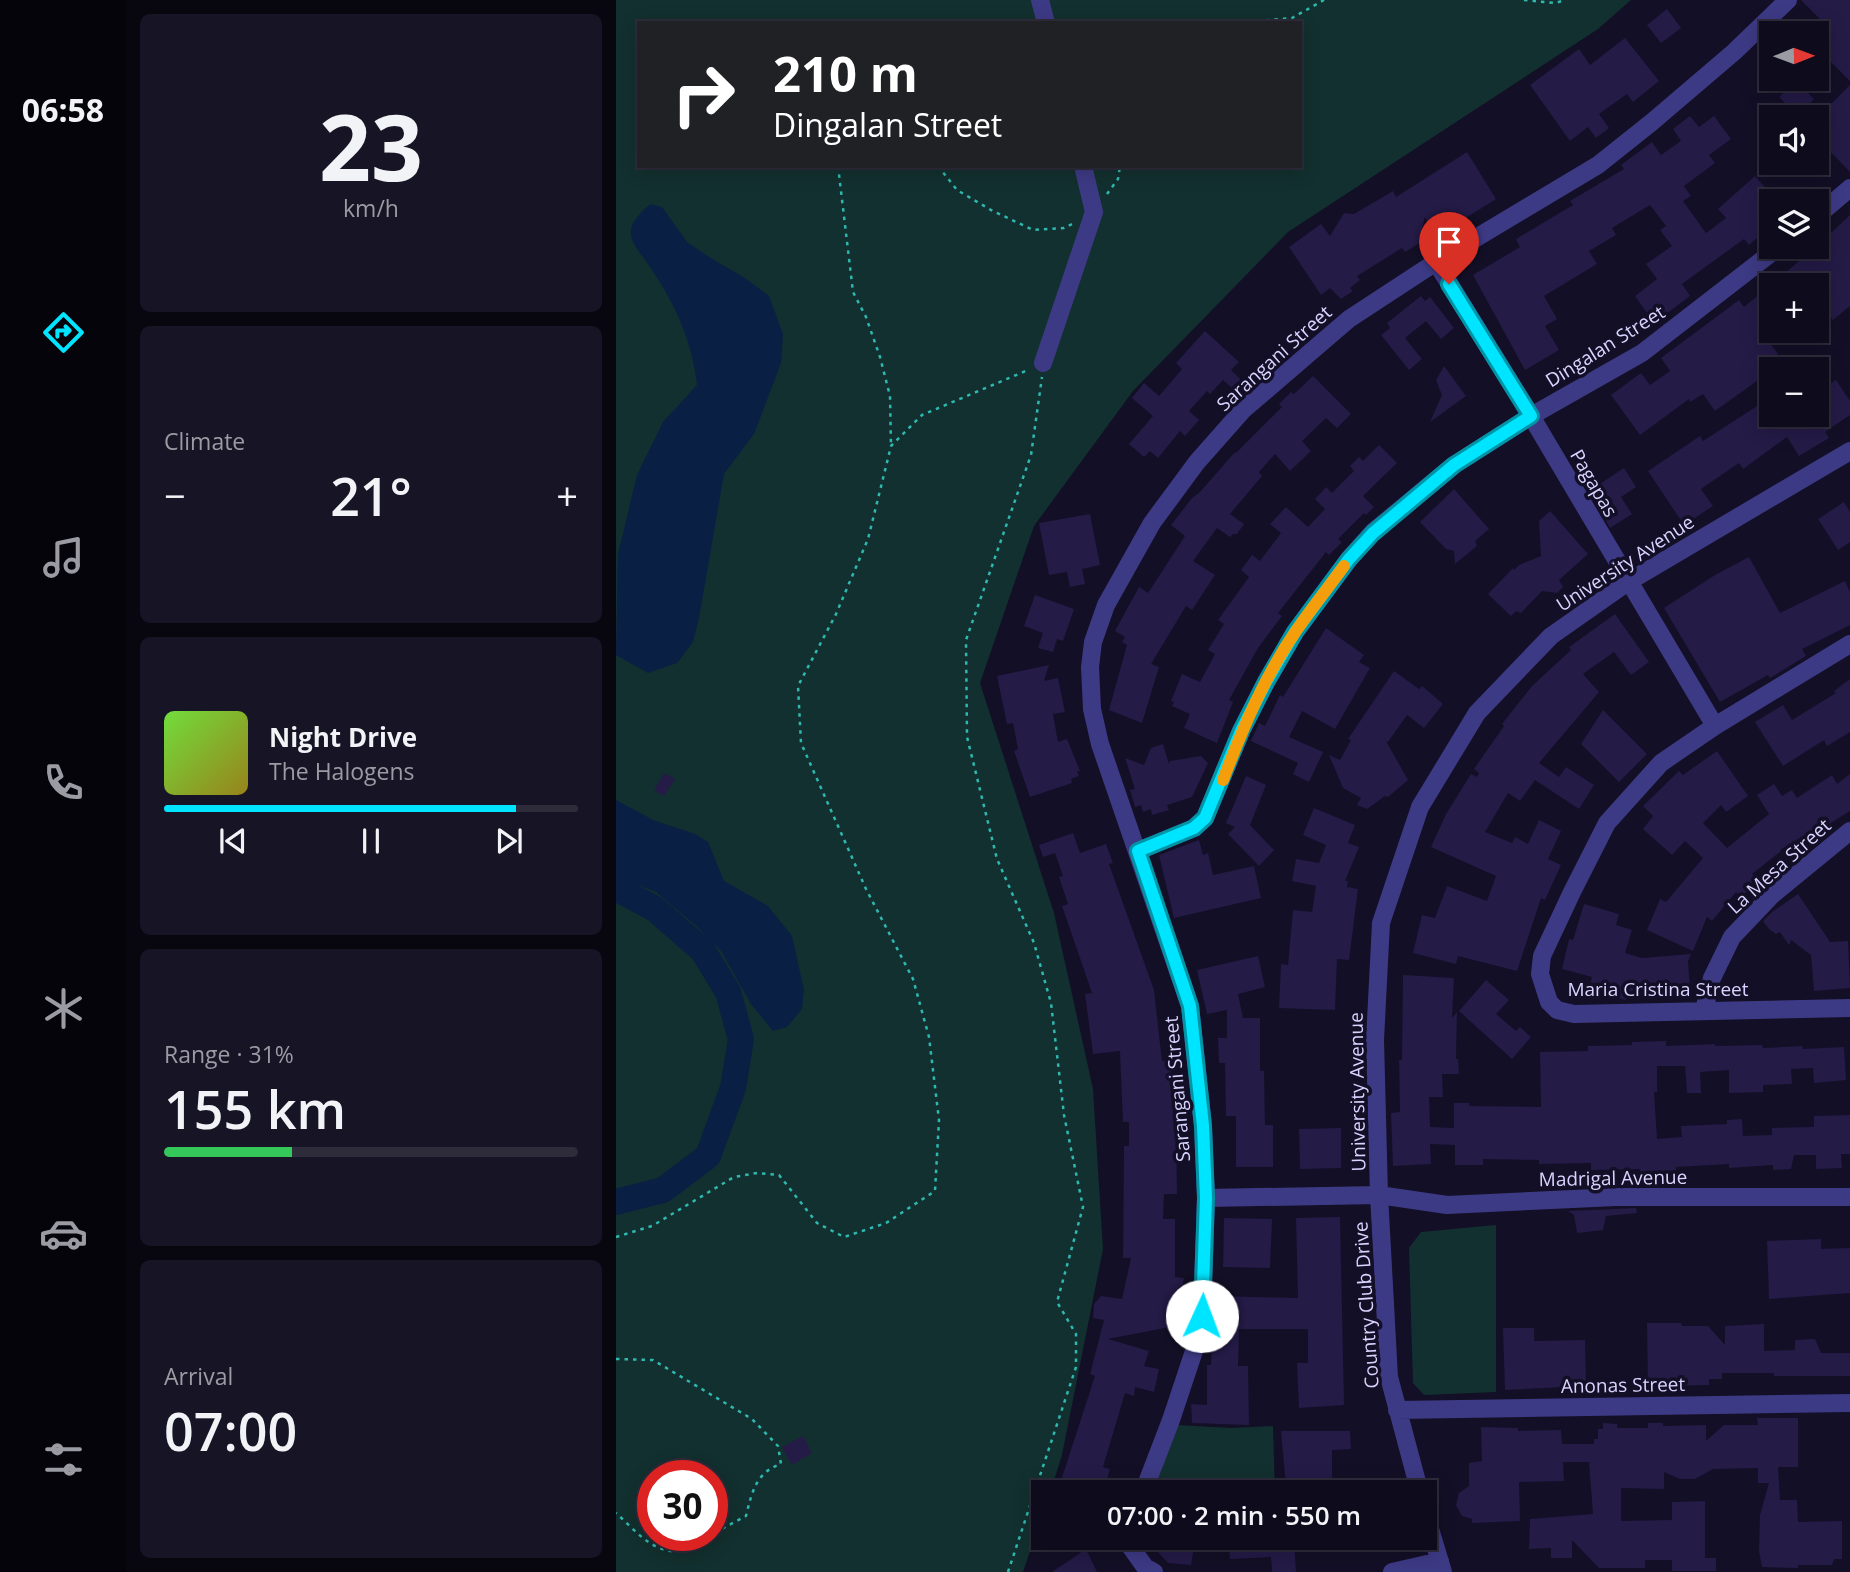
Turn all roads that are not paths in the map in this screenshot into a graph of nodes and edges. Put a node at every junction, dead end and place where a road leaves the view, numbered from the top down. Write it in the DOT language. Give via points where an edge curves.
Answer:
graph roads {
  1 [pos="1040,0"];
  2 [pos="1788,0"];
  3 [pos="1045,21"];
  4 [pos="1083,168"];
  5 [pos="1850,188"];
  6 [pos="1829,206"];
  7 [pos="1763,259"];
  8 [pos="1436,262"];
  9 [pos="1043,363"];
  10 [pos="1531,416"];
  11 [pos="1850,451"];
  12 [pos="1628,582"];
  13 [pos="1850,645"];
  14 [pos="1715,726"];
  15 [pos="1850,831"];
  16 [pos="1138,851"];
  17 [pos="1850,1007"];
  18 [pos="1704,1010"];
  19 [pos="1379,1195"];
  20 [pos="1850,1197"];
  21 [pos="1206,1198"];
  22 [pos="1850,1403"];
  23 [pos="1397,1410"];
  24 [pos="1148,1480"];
  25 [pos="1416,1480"];
  26 [pos="1133,1550"];
  27 [pos="1437,1550"];
  28 [pos="1442,1567"];
  29 [pos="1154,1572"];
  30 [pos="1392,1572"];
  1 -- 3 [label="street"];
  2 -- 8 [label="street, Sarangani Street" via="1734,52 1598,165"];
  4 -- 9 [label="street" via="1094,212"];
  5 -- 6 [label="street"];
  7 -- 10 [label="street, Dingalan Street" via="1642,353"];
  8 -- 10 [label="street, Pagapas"];
  8 -- 16 [label="street, Sarangani Street" via="1349,319 1243,410 1152,523 1106,605 1093,642 1092,709"];
  10 -- 12 [label="street, Pagapas"];
  10 -- 16 [label="street, Dingalan Street" via="1454,465 1357,550 1295,632 1266,682 1205,818 1194,828"];
  11 -- 12 [label="street, University Avenue"];
  12 -- 14 [label="street, Pagapas"];
  12 -- 19 [label="street, University Avenue" via="1551,636 1477,713 1420,807 1381,923 1375,1040"];
  13 -- 14 [label="street, Maria Cristina Street"];
  14 -- 18 [label="street, Maria Cristina Street" via="1661,763 1607,823 1542,956 1539,974 1549,1002 1557,1010"];
  15 -- 18 [label="street, La Mesa Street" via="1772,895 1732,937 1712,978"];
  16 -- 21 [label="street, Sarangani Street" via="1190,1006"];
  17 -- 18 [label="street, Maria Cristina Street"];
  19 -- 20 [label="street, Madrigal Avenue" via="1447,1205 1616,1197"];
  19 -- 21 [label="street, Madrigal Avenue"];
  19 -- 23 [label="street, Country Club Drive" via="1389,1377"];
  21 -- 24 [label="street, Sarangani Street" via="1202,1316"];
  22 -- 23 [label="street, Anonas Street"];
  23 -- 25 [label="street, Country Club Drive"];
  26 -- 29 [label="street"];
  27 -- 28 [label="street"];
  28 -- 30 [label="street"];
}
